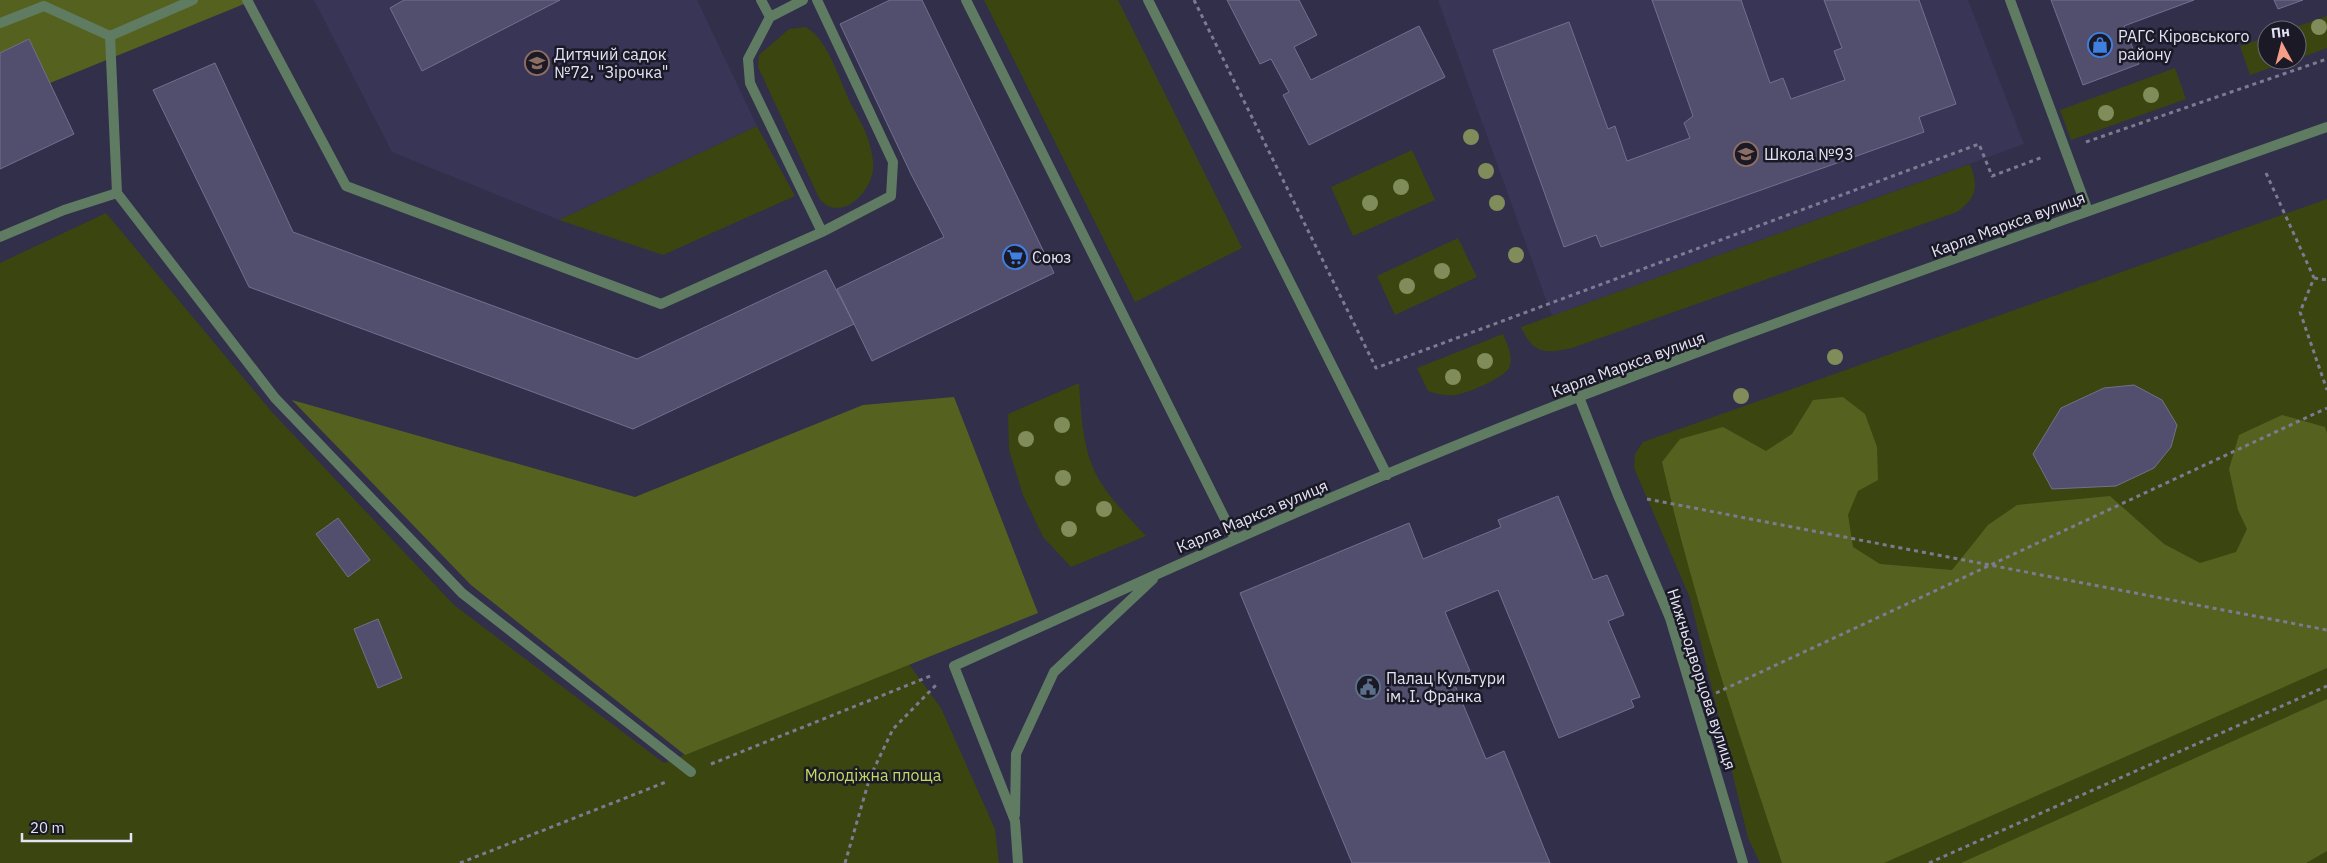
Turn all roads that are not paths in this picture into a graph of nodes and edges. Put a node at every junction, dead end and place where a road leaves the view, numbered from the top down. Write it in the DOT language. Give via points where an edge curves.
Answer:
graph roads {
  1 [pos="193,0"];
  2 [pos="248,0"];
  3 [pos="761,0"];
  4 [pos="804,0"];
  5 [pos="817,0"];
  6 [pos="966,0"];
  7 [pos="1148,0"];
  8 [pos="2010,0"];
  9 [pos="770,17"];
  10 [pos="0,23"];
  11 [pos="110,36"];
  12 [pos="2327,127"];
  13 [pos="116,193"];
  14 [pos="2088,211"];
  15 [pos="822,232"];
  16 [pos="0,237"];
  17 [pos="1579,397"];
  18 [pos="1387,475"];
  19 [pos="1235,539"];
  20 [pos="1160,573"];
  21 [pos="691,772"];
  22 [pos="1015,821"];
  23 [pos="1018,863"];
  24 [pos="1743,863"];
  1 -- 11 [label="street"];
  2 -- 15 [label="street" via="346,186 661,304"];
  3 -- 9 [label="street"];
  4 -- 9 [label="street"];
  5 -- 15 [label="street" via="894,162 891,196"];
  6 -- 19 [label="street"];
  7 -- 18 [label="street"];
  8 -- 14 [label="street"];
  9 -- 15 [label="street" via="748,59 750,84"];
  10 -- 11 [label="street" via="44,6"];
  11 -- 13 [label="street"];
  12 -- 14 [label="street, Карла Маркса вулиця"];
  13 -- 16 [label="street" via="64,210"];
  13 -- 21 [label="street" via="275,398 462,593"];
  14 -- 17 [label="street, Карла Маркса вулиця"];
  17 -- 18 [label="street, Карла Маркса вулиця"];
  17 -- 24 [label="street, Нижньодворцова вулиця" via="1670,618"];
  18 -- 19 [label="street, Карла Маркса вулиця"];
  19 -- 20 [label="street, Карла Маркса вулиця"];
  20 -- 22 [label="street" via="1054,672 1016,754"];
  20 -- 22 [label="street, Карла Маркса вулиця" via="954,666"];
  22 -- 23 [label="street"];
}
